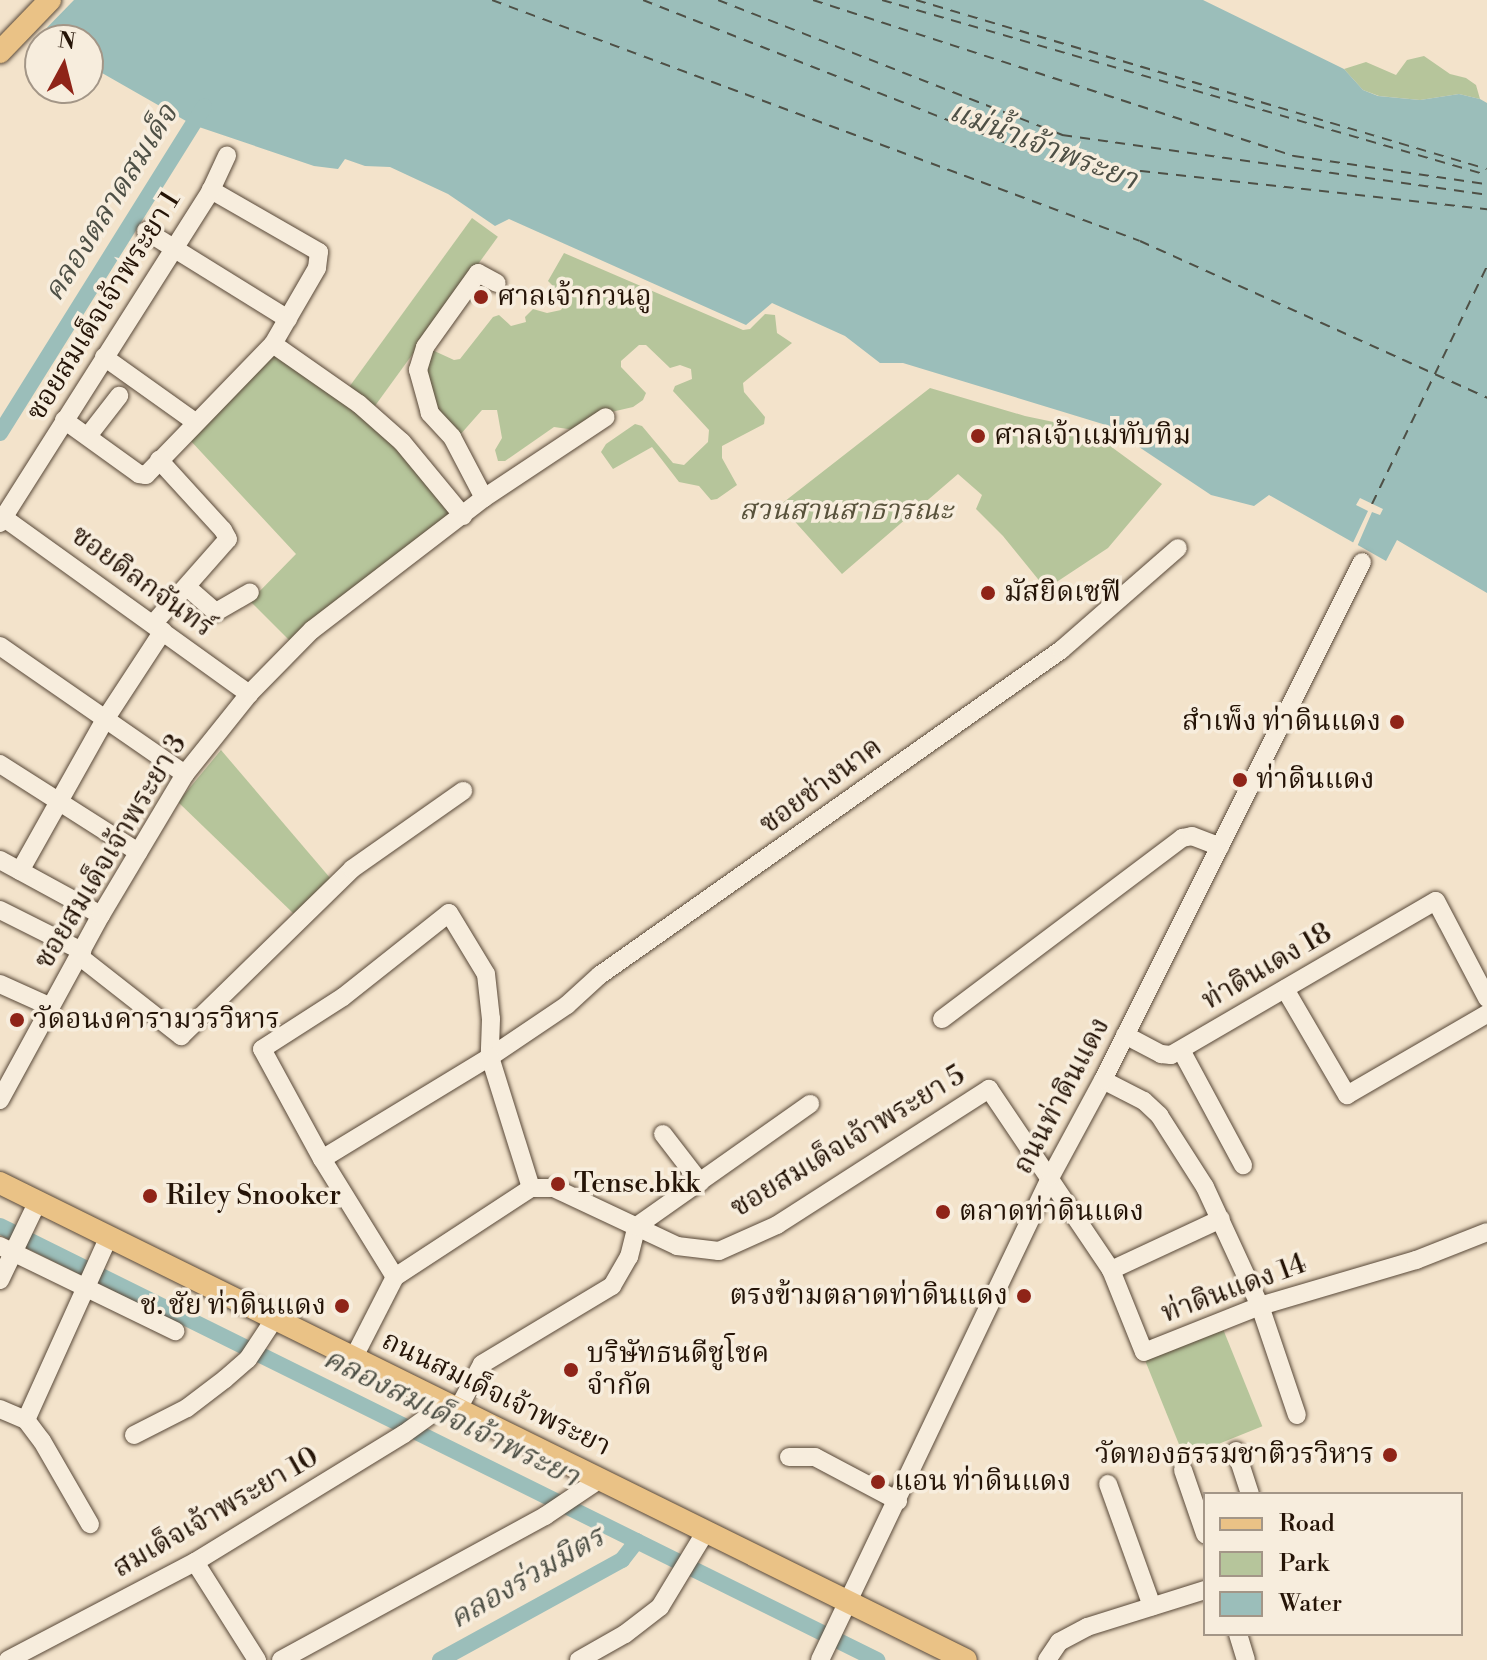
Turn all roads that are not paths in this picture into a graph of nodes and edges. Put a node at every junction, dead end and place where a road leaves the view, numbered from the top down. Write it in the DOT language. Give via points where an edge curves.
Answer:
graph roads {
  1 [pos="50,0"];
  2 [pos="0,52"];
  3 [pos="227,156"];
  4 [pos="211,190"];
  5 [pos="146,231"];
  6 [pos="171,249"];
  7 [pos="497,283"];
  8 [pos="288,319"];
  9 [pos="273,344"];
  10 [pos="104,357"];
  11 [pos="119,396"];
  12 [pos="606,417"];
  13 [pos="64,420"];
  14 [pos="195,422"];
  15 [pos="88,436"];
  16 [pos="159,460"];
  17 [pos="484,498"];
  18 [pos="463,516"];
  19 [pos="1,518"];
  20 [pos="1178,548"];
  21 [pos="1362,562"];
  22 [pos="187,587"];
  23 [pos="250,592"];
  24 [pos="158,628"];
  25 [pos="0,646"];
  26 [pos="249,694"];
  27 [pos="106,718"];
  28 [pos="0,764"];
  29 [pos="185,774"];
  30 [pos="463,791"];
  31 [pos="57,799"];
  32 [pos="1220,847"];
  33 [pos="138,852"];
  34 [pos="0,860"];
  35 [pos="20,871"];
  36 [pos="0,910"];
  37 [pos="101,915"];
  38 [pos="80,954"];
  39 [pos="0,984"];
  40 [pos="1285,989"];
  41 [pos="1487,998"];
  42 [pos="51,1007"];
  43 [pos="1487,1014"];
  44 [pos="942,1019"];
  45 [pos="1125,1035"];
  46 [pos="1181,1050"];
  47 [pos="490,1057"];
  48 [pos="1103,1080"];
  49 [pos="989,1089"];
  50 [pos="0,1100"];
  51 [pos="810,1104"];
  52 [pos="663,1134"];
  53 [pos="322,1159"];
  54 [pos="1243,1165"];
  55 [pos="1051,1176"];
  56 [pos="700,1182"];
  57 [pos="0,1183"];
  58 [pos="531,1188"];
  59 [pos="38,1201"];
  60 [pos="1221,1219"];
  61 [pos="637,1226"];
  62 [pos="1487,1232"];
  63 [pos="105,1245"];
  64 [pos="10,1247"];
  65 [pos="1111,1270"];
  66 [pos="395,1277"];
  67 [pos="0,1280"];
  68 [pos="86,1283"];
  69 [pos="1260,1306"];
  70 [pos="270,1327"];
  71 [pos="175,1331"];
  72 [pos="354,1357"];
  73 [pos="0,1409"];
  74 [pos="445,1410"];
  75 [pos="1297,1415"];
  76 [pos="26,1420"];
  77 [pos="134,1435"];
  78 [pos="1236,1451"];
  79 [pos="789,1457"];
  80 [pos="1183,1470"];
  81 [pos="600,1479"];
  82 [pos="1108,1484"];
  83 [pos="1249,1492"];
  84 [pos="898,1501"];
  85 [pos="90,1524"];
  86 [pos="1203,1528"];
  87 [pos="701,1539"];
  88 [pos="195,1562"];
  89 [pos="1203,1591"];
  90 [pos="1152,1606"];
  91 [pos="844,1612"];
  92 [pos="1239,1636"];
  93 [pos="821,1657"];
  94 [pos="8,1660"];
  95 [pos="257,1660"];
  96 [pos="281,1660"];
  97 [pos="579,1660"];
  98 [pos="966,1660"];
  99 [pos="1047,1660"];
  100 [pos="1246,1660"];
  1 -- 2 [label="main road"];
  3 -- 4 [label="street"];
  4 -- 6 [label="street, ซอยสมเด็จเจ้าพระยา 1"];
  4 -- 8 [label="street, ซอยสมเด็จเจ้าพระยา 1" via="319,252 321,259"];
  5 -- 6 [label="street"];
  6 -- 8 [label="street"];
  6 -- 10 [label="street, ซอยสมเด็จเจ้าพระยา 1"];
  7 -- 17 [label="street" via="478,273 425,347 418,370 430,413 452,437"];
  8 -- 9 [label="street"];
  9 -- 14 [label="street"];
  9 -- 18 [label="street" via="359,404 402,442"];
  10 -- 13 [label="street, ซอยสมเด็จเจ้าพระยา 1"];
  10 -- 14 [label="street"];
  11 -- 15 [label="street"];
  12 -- 17 [label="street, ซอยสมเด็จเจ้าพระยา 3"];
  13 -- 15 [label="street"];
  13 -- 19 [label="street, ซอยสมเด็จเจ้าพระยา 1"];
  14 -- 16 [label="street"];
  15 -- 16 [label="street" via="142,476"];
  16 -- 22 [label="street" via="228,539"];
  17 -- 18 [label="street, ซอยสมเด็จเจ้าพระยา 3"];
  18 -- 26 [label="street, ซอยสมเด็จเจ้าพระยา 3" via="312,630"];
  19 -- 24 [label="street, ซอยดิลกจันทร์"];
  20 -- 47 [label="street, ซอยช่างนาค" via="1061,650"];
  21 -- 32 [label="street, ถนนท่าดินแดง"];
  22 -- 23 [label="street" via="216,612"];
  22 -- 24 [label="street"];
  24 -- 26 [label="street, ซอยดิลกจันทร์"];
  24 -- 27 [label="street"];
  25 -- 27 [label="street"];
  26 -- 29 [label="street, ซอยสมเด็จเจ้าพระยา 3"];
  27 -- 29 [label="street"];
  27 -- 31 [label="street"];
  28 -- 31 [label="street"];
  29 -- 33 [label="street, ซอยสมเด็จเจ้าพระยา 3"];
  30 -- 38 [label="street" via="352,869 181,1036"];
  31 -- 33 [label="street"];
  31 -- 35 [label="street"];
  32 -- 44 [label="street" via="1192,836 1182,838"];
  32 -- 45 [label="street, ถนนท่าดินแดง"];
  33 -- 37 [label="street, ซอยสมเด็จเจ้าพระยา 3"];
  34 -- 35 [label="street"];
  35 -- 37 [label="street"];
  36 -- 38 [label="street"];
  37 -- 38 [label="street, ซอยสมเด็จเจ้าพระยา 3"];
  38 -- 42 [label="street, ซอยสมเด็จเจ้าพระยา 3"];
  39 -- 42 [label="street"];
  40 -- 41 [label="street, ท่าดินเดง 18" via="1436,901"];
  40 -- 43 [label="street" via="1347,1095"];
  40 -- 46 [label="street, ท่าดินเดง 18"];
  42 -- 50 [label="street, ซอยสมเด็จเจ้าพระยา 3"];
  45 -- 46 [label="street" via="1161,1054"];
  45 -- 48 [label="street, ถนนท่าดินแดง"];
  46 -- 54 [label="street"];
  47 -- 53 [label="street, ซอยช่างนาค"];
  47 -- 53 [label="street" via="486,974 449,913 343,997 262,1049"];
  47 -- 58 [label="street"];
  48 -- 55 [label="street, ถนนท่าดินแดง"];
  48 -- 60 [label="street" via="1159,1115"];
  49 -- 55 [label="street, ท่าดินแดง 14"];
  49 -- 61 [label="street, ซอยสมเด็จเจ้าพระยา 5" via="777,1225 719,1251 677,1246"];
  51 -- 56 [label="street"];
  52 -- 56 [label="street"];
  53 -- 66 [label="street"];
  55 -- 65 [label="street, ท่าดินแดง 14"];
  55 -- 84 [label="street, ถนนท่าดินแดง"];
  56 -- 61 [label="street"];
  57 -- 59 [label="main road, ถนนสมเด็จเจ้าพระยา"];
  58 -- 61 [label="street, ซอยสมเด็จเจ้าพระยา 5" via="554,1188"];
  58 -- 66 [label="street"];
  59 -- 63 [label="main road, ถนนสมเด็จเจ้าพระยา"];
  59 -- 64 [label="street"];
  60 -- 65 [label="street"];
  60 -- 69 [label="street"];
  61 -- 74 [label="street" via="629,1257 612,1286 482,1364"];
  62 -- 69 [label="street, ท่าดินแดง 14" via="1416,1260"];
  63 -- 68 [label="street"];
  63 -- 70 [label="main road, ถนนสมเด็จเจ้าพระยา"];
  64 -- 67 [label="street"];
  64 -- 68 [label="street"];
  65 -- 69 [label="street, ท่าดินแดง 14" via="1144,1352"];
  66 -- 72 [label="street"];
  68 -- 71 [label="street"];
  68 -- 76 [label="street"];
  69 -- 75 [label="street"];
  70 -- 72 [label="main road, ถนนสมเด็จเจ้าพระยา"];
  70 -- 77 [label="street" via="248,1359 187,1408"];
  72 -- 74 [label="main road, ถนนสมเด็จเจ้าพระยา"];
  73 -- 76 [label="street"];
  74 -- 81 [label="main road, ถนนสมเด็จเจ้าพระยา"];
  74 -- 88 [label="street, สมเด็จเจ้าพระยา 10"];
  76 -- 85 [label="street"];
  78 -- 83 [label="street"];
  79 -- 84 [label="street" via="815,1457"];
  80 -- 86 [label="street"];
  81 -- 87 [label="main road, ถนนสมเด็จเจ้าพระยา"];
  81 -- 96 [label="street" via="549,1513"];
  82 -- 90 [label="street"];
  84 -- 91 [label="street, ถนนท่าดินแดง"];
  87 -- 91 [label="main road, ถนนสมเด็จเจ้าพระยา"];
  87 -- 97 [label="street" via="660,1607"];
  88 -- 94 [label="street, สมเด็จเจ้าพระยา 10"];
  88 -- 95 [label="street"];
  89 -- 90 [label="street"];
  90 -- 99 [label="street" via="1087,1627 1059,1642"];
  91 -- 93 [label="street, ถนนท่าดินแดง"];
  91 -- 98 [label="main road, ถนนสมเด็จเจ้าพระยา"];
  92 -- 100 [label="street"];
}
